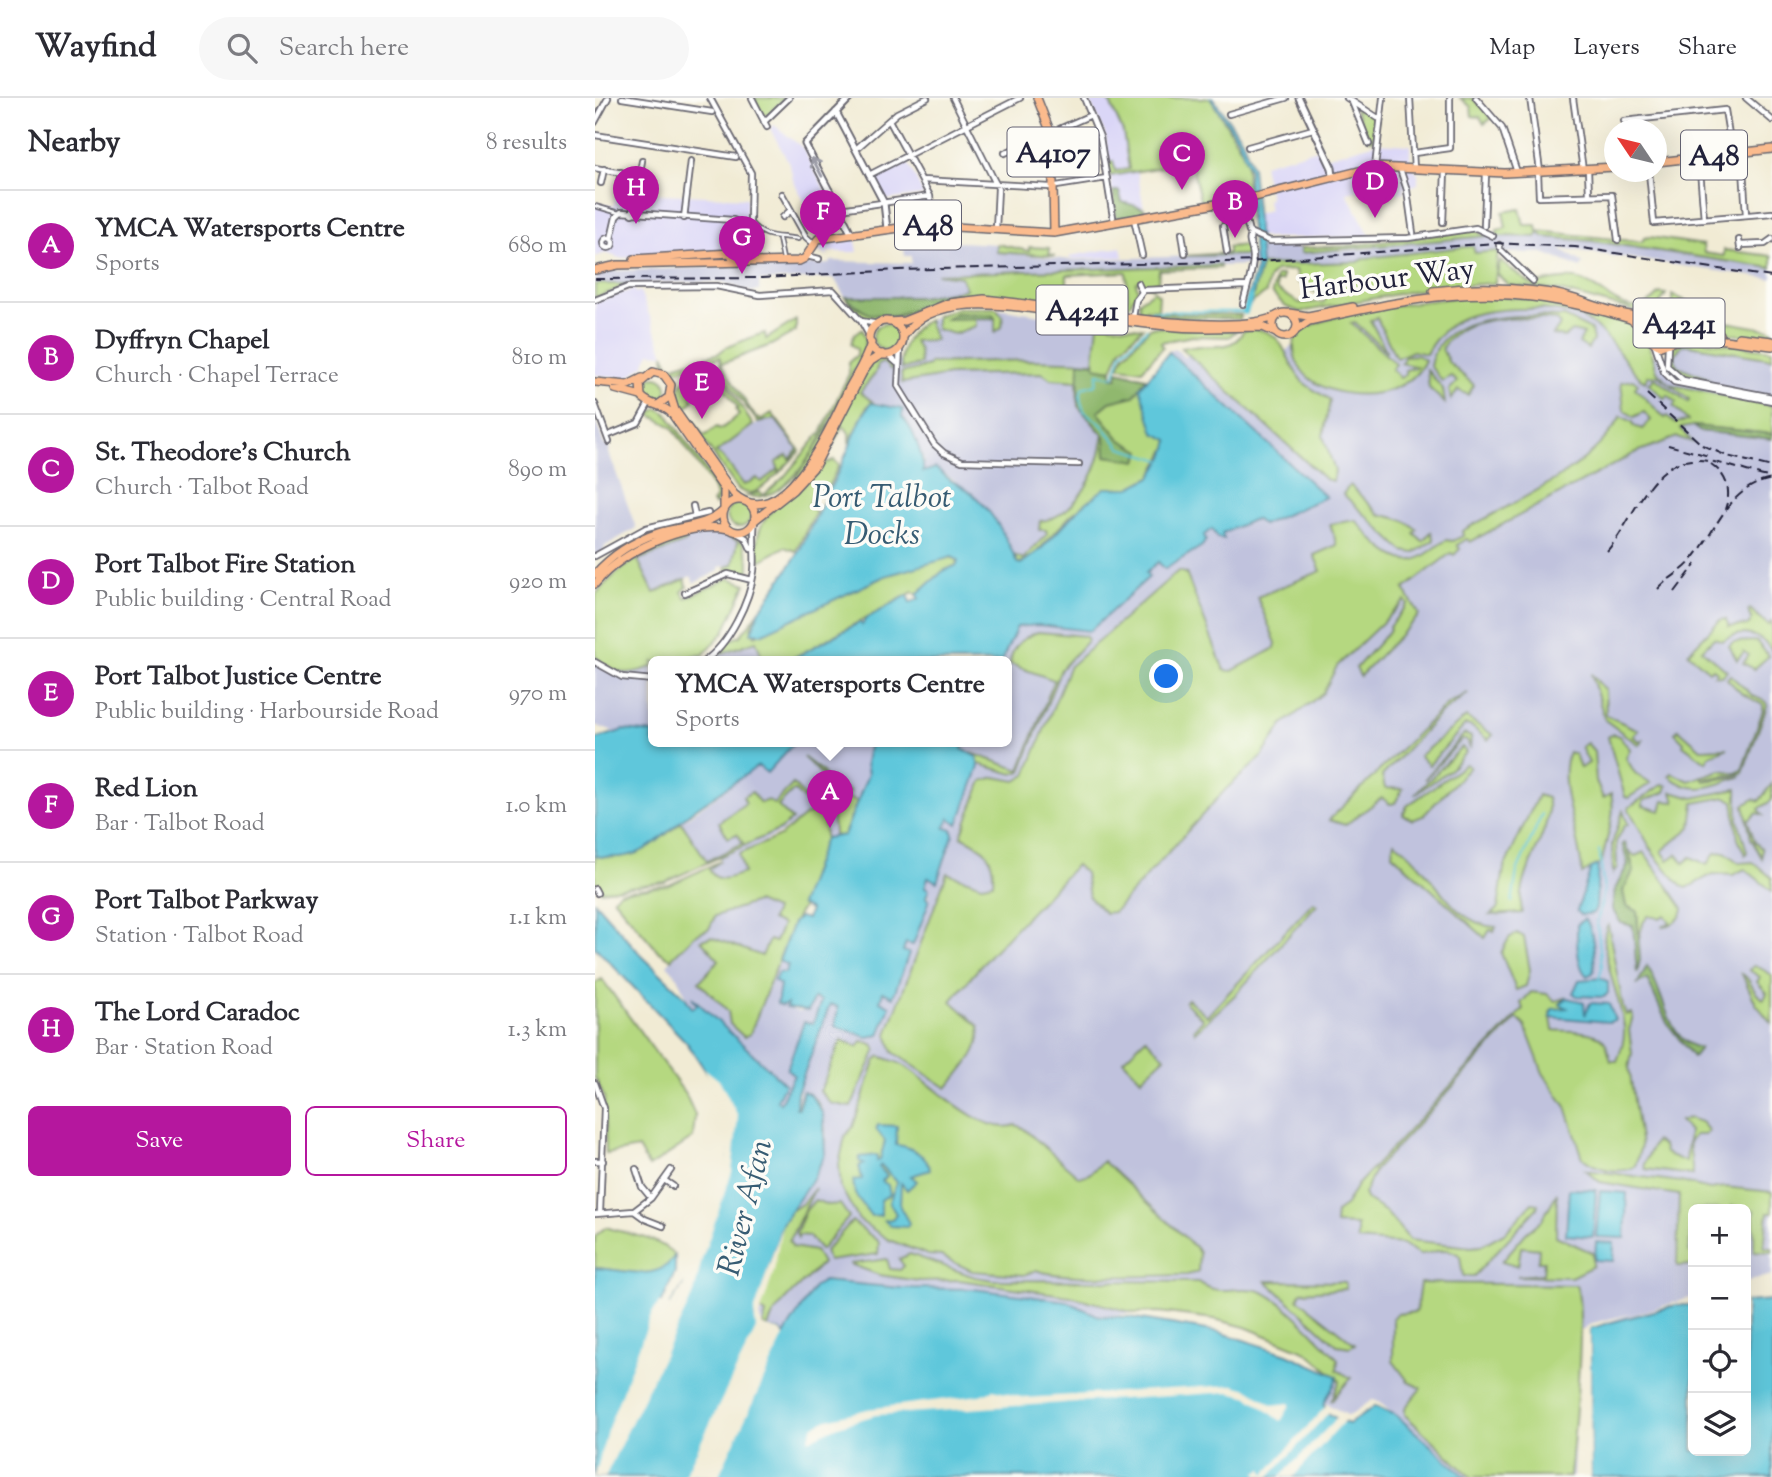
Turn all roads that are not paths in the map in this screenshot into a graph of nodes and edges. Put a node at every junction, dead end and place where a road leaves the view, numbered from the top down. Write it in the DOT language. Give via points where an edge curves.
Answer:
graph roads {
  1 [pos="608,98"];
  2 [pos="622,98"];
  3 [pos="711,98"];
  4 [pos="752,98"];
  5 [pos="789,98"];
  6 [pos="850,98"];
  7 [pos="927,98"];
  8 [pos="953,98"];
  9 [pos="1020,98"];
  10 [pos="1037,98"];
  11 [pos="1084,98"];
  12 [pos="1286,98"];
  13 [pos="1299,98"];
  14 [pos="1383,98"];
  15 [pos="1410,98"];
  16 [pos="1450,98"];
  17 [pos="1476,98"];
  18 [pos="1530,98"];
  19 [pos="1573,98"];
  20 [pos="1746,98"];
  21 [pos="1349,100"];
  22 [pos="712,112"];
  23 [pos="836,112"];
  24 [pos="1229,114"];
  25 [pos="1091,115"];
  26 [pos="1378,119"];
  27 [pos="1649,119"];
  28 [pos="890,120"];
  29 [pos="1772,120"];
  30 [pos="595,122"];
  31 [pos="967,125"];
  32 [pos="1313,129"];
  33 [pos="1051,132"];
  34 [pos="595,135"];
  35 [pos="1369,144"];
  36 [pos="1248,147"];
  37 [pos="856,149"];
  38 [pos="1772,149"];
  39 [pos="693,151"];
  40 [pos="1005,152"];
  41 [pos="1742,152"];
  42 [pos="1414,153"];
  43 [pos="1732,153"];
  44 [pos="908,155"];
  45 [pos="736,157"];
  46 [pos="1699,157"];
  47 [pos="642,161"];
  48 [pos="1667,161"];
  49 [pos="1375,167"];
  50 [pos="595,168"];
  51 [pos="1604,168"];
  52 [pos="604,169"];
  53 [pos="1400,169"];
  54 [pos="1414,170"];
  55 [pos="1586,170"];
  56 [pos="1445,171"];
  57 [pos="621,172"];
  58 [pos="1539,172"];
  59 [pos="1486,173"];
  60 [pos="1517,173"];
  61 [pos="869,175"];
  62 [pos="639,176"];
  63 [pos="1333,176"];
  64 [pos="1107,178"];
  65 [pos="922,180"];
  66 [pos="1650,182"];
  67 [pos="601,183"];
  68 [pos="619,184"];
  69 [pos="996,184"];
  70 [pos="1053,187"];
  71 [pos="830,191"];
  72 [pos="782,194"];
  73 [pos="1589,194"];
  74 [pos="930,197"];
  75 [pos="1248,198"];
  76 [pos="884,203"];
  77 [pos="595,206"];
  78 [pos="839,209"];
  79 [pos="791,210"];
  80 [pos="619,213"];
  81 [pos="1772,213"];
  82 [pos="632,214"];
  83 [pos="1747,215"];
  84 [pos="783,217"];
  85 [pos="1113,217"];
  86 [pos="684,218"];
  87 [pos="1134,219"];
  88 [pos="1704,219"];
  89 [pos="820,221"];
  90 [pos="1443,222"];
  91 [pos="748,225"];
  92 [pos="933,225"];
  93 [pos="1223,226"];
  94 [pos="1483,227"];
  95 [pos="887,229"];
  96 [pos="996,229"];
  97 [pos="749,233"];
  98 [pos="851,233"];
  99 [pos="1054,233"];
  100 [pos="1182,233"];
  101 [pos="1413,233"];
  102 [pos="759,234"];
  103 [pos="1254,235"];
  104 [pos="1493,236"];
  105 [pos="611,239"];
  106 [pos="779,239"];
  107 [pos="798,239"];
  108 [pos="1772,239"];
  109 [pos="1618,240"];
  110 [pos="813,243"];
  111 [pos="1739,244"];
  112 [pos="1500,248"];
  113 [pos="1227,252"];
  114 [pos="1185,253"];
  115 [pos="1142,255"];
  116 [pos="807,256"];
  117 [pos="730,257"];
  118 [pos="783,259"];
  119 [pos="819,259"];
  120 [pos="596,267"];
  121 [pos="1533,281"];
  122 [pos="1138,283"];
  123 [pos="1247,285"];
  124 [pos="1142,292"];
  125 [pos="595,300"];
  126 [pos="1243,304"];
  127 [pos="1289,313"];
  128 [pos="1656,314"];
  129 [pos="1278,315"];
  130 [pos="1133,317"];
  131 [pos="861,321"];
  132 [pos="1678,321"];
  133 [pos="889,322"];
  134 [pos="879,324"];
  135 [pos="1295,331"];
  136 [pos="1276,333"];
  137 [pos="1648,336"];
  138 [pos="903,337"];
  139 [pos="870,340"];
  140 [pos="1654,344"];
  141 [pos="1672,344"];
  142 [pos="1772,344"];
  143 [pos="900,348"];
  144 [pos="885,354"];
  145 [pos="897,364"];
  146 [pos="644,377"];
  147 [pos="595,384"];
  148 [pos="670,394"];
  149 [pos="641,396"];
  150 [pos="1772,399"];
  151 [pos="649,403"];
  152 [pos="595,404"];
  153 [pos="659,404"];
  154 [pos="609,435"];
  155 [pos="609,442"];
  156 [pos="1079,464"];
  157 [pos="743,500"];
  158 [pos="693,506"];
  159 [pos="724,510"];
  160 [pos="708,513"];
  161 [pos="695,516"];
  162 [pos="755,521"];
  163 [pos="732,531"];
  164 [pos="595,556"];
  165 [pos="754,564"];
  166 [pos="595,574"];
  167 [pos="752,580"];
  168 [pos="595,584"];
  169 [pos="685,593"];
  170 [pos="708,656"];
  171 [pos="595,662"];
  172 [pos="648,680"];
  173 [pos="595,1083"];
  174 [pos="595,1161"];
  175 [pos="603,1161"];
  176 [pos="671,1170"];
  177 [pos="635,1173"];
  178 [pos="664,1180"];
  179 [pos="673,1186"];
  180 [pos="651,1198"];
  181 [pos="634,1211"];
  182 [pos="598,1213"];
  183 [pos="662,1223"];
  1 -- 30 [label="street"];
  2 -- 22 [label="street"];
  3 -- 91 [label="street" via="751,173"];
  4 -- 5 [label="street" via="766,124"];
  6 -- 23 [label="street"];
  7 -- 28 [label="street"];
  8 -- 31 [label="street"];
  9 -- 31 [label="street"];
  10 -- 33 [label="main road, A4107"];
  11 -- 25 [label="street"];
  12 -- 24 [label="street"];
  13 -- 32 [label="street"];
  14 -- 26 [label="street"];
  15 -- 42 [label="street"];
  16 -- 42 [label="street" via="1450,148"];
  17 -- 60 [label="street" via="1507,136"];
  18 -- 58 [label="street"];
  19 -- 55 [label="street"];
  20 -- 29 [label="street"];
  21 -- 26 [label="street"];
  21 -- 35 [label="street"];
  23 -- 37 [label="street"];
  71 -- 23 [label="street, one-way" via="805,144"];
  25 -- 33 [label="street"];
  25 -- 64 [label="street"];
  26 -- 49 [label="street"];
  27 -- 43 [label="street" via="1725,110"];
  28 -- 37 [label="street"];
  28 -- 44 [label="street"];
  31 -- 44 [label="street"];
  31 -- 69 [label="street"];
  32 -- 36 [label="street"];
  32 -- 63 [label="street"];
  33 -- 40 [label="street"];
  33 -- 70 [label="main road, A4107"];
  34 -- 39 [label="street"];
  37 -- 61 [label="street"];
  38 -- 41 [label="main road, A48"];
  39 -- 45 [label="street"];
  39 -- 86 [label="street"];
  41 -- 43 [label="main road, A48"];
  41 -- 83 [label="street"];
  42 -- 54 [label="street"];
  43 -- 46 [label="main road, A48"];
  44 -- 61 [label="street"];
  44 -- 65 [label="street"];
  46 -- 48 [label="main road, A48"];
  46 -- 88 [label="street"];
  47 -- 62 [label="street"];
  49 -- 53 [label="main road, A48"];
  49 -- 63 [label="main road, A48"];
  50 -- 52 [label="street"];
  51 -- 55 [label="main road, A48"];
  52 -- 57 [label="street"];
  52 -- 67 [label="street"];
  53 -- 54 [label="main road, A48"];
  53 -- 101 [label="street"];
  54 -- 56 [label="main road, A48"];
  55 -- 58 [label="main road, A48"];
  55 -- 73 [label="street"];
  56 -- 59 [label="main road, A48"];
  56 -- 90 [label="street"];
  57 -- 62 [label="street"];
  57 -- 68 [label="street"];
  58 -- 60 [label="main road, A48"];
  58 -- 73 [label="street" via="1539,197"];
  59 -- 60 [label="main road, A48"];
  59 -- 94 [label="street"];
  61 -- 76 [label="street"];
  62 -- 82 [label="street"];
  63 -- 75 [label="main road, A48"];
  64 -- 70 [label="street"];
  64 -- 85 [label="street"];
  65 -- 69 [label="street"];
  65 -- 74 [label="street"];
  66 -- 88 [label="street" via="1654,223"];
  69 -- 70 [label="street"];
  69 -- 96 [label="street"];
  70 -- 99 [label="main road, A4107"];
  71 -- 78 [label="street"];
  71 -- 89 [label="street" via="813,201"];
  72 -- 79 [label="street"];
  73 -- 109 [label="street" via="1612,195"];
  74 -- 76 [label="street"];
  74 -- 92 [label="street"];
  75 -- 87 [label="main road, A48"];
  75 -- 103 [label="street" via="1245,225"];
  76 -- 78 [label="street"];
  76 -- 95 [label="street"];
  77 -- 80 [label="street"];
  78 -- 98 [label="street"];
  79 -- 84 [label="street"];
  79 -- 110 [label="street"];
  80 -- 82 [label="street"];
  80 -- 105 [label="street"];
  81 -- 83 [label="street"];
  82 -- 86 [label="street"];
  83 -- 88 [label="street"];
  86 -- 91 [label="street"];
  87 -- 99 [label="main road, A48"];
  87 -- 115 [label="street"];
  91 -- 102 [label="street"];
  91 -- 117 [label="street" via="746,238"];
  92 -- 95 [label="main road, A48"];
  92 -- 96 [label="main road, A48"];
  93 -- 113 [label="street"];
  94 -- 103 [label="street" via="1408,238 1285,242"];
  94 -- 104 [label="street"];
  95 -- 98 [label="main road, A48"];
  96 -- 99 [label="main road, A48"];
  97 -- 102 [label="street"];
  98 -- 110 [label="main road, A48"];
  100 -- 114 [label="street"];
  102 -- 106 [label="street"];
  103 -- 123 [label="street" via="1248,241 1253,265"];
  106 -- 107 [label="street"];
  106 -- 118 [label="street"];
  108 -- 111 [label="street" via="1765,244"];
  110 -- 116 [label="main road"];
  112 -- 121 [label="street"];
  116 -- 117 [label="main road" via="799,261"];
  116 -- 119 [label="street"];
  117 -- 120 [label="main road"];
  122 -- 124 [label="street"];
  123 -- 124 [label="street"];
  123 -- 126 [label="street"];
  124 -- 130 [label="street"];
  125 -- 131 [label="street" via="617,290 641,287 716,286 760,295 835,291"];
  127 -- 128 [label="main road, Harbour Way / A4241" via="1308,316 1422,292 1496,287 1566,296 1642,317"];
  127 -- 129 [label="main road, A4241"];
  127 -- 135 [label="main road" via="1296,320"];
  128 -- 132 [label="main road, A4241" via="1669,313"];
  128 -- 137 [label="main road, A4241" via="1648,322"];
  129 -- 130 [label="main road, Harbour Way / A4241" via="1261,322 1214,323"];
  129 -- 136 [label="main road" via="1273,324"];
  130 -- 133 [label="main road, Harbour Way / A4241" via="984,299 949,303 904,321"];
  131 -- 134 [label="street"];
  131 -- 139 [label="street"];
  132 -- 141 [label="main road, A4241" via="1681,332"];
  132 -- 142 [label="main road, A4241" via="1693,330"];
  133 -- 134 [label="main road, A4241"];
  133 -- 138 [label="main road"];
  134 -- 139 [label="main road"];
  135 -- 136 [label="main road, A4241" via="1287,337"];
  135 -- 137 [label="main road, Harbour Way / A4241" via="1309,321 1410,299 1479,292 1576,303 1636,322"];
  136 -- 138 [label="main road, Harbour Way / A4241" via="1263,327 1168,327 985,304 941,311 916,322"];
  137 -- 140 [label="main road, A4241"];
  138 -- 143 [label="main road"];
  139 -- 144 [label="main road"];
  139 -- 157 [label="main road" via="806,470 770,500"];
  140 -- 141 [label="main road, A4241"];
  140 -- 150 [label="street" via="1662,368 1674,382"];
  141 -- 142 [label="main road, A4241" via="1702,337"];
  141 -- 150 [label="street" via="1667,366 1680,379"];
  143 -- 144 [label="main road"];
  143 -- 145 [label="street"];
  144 -- 145 [label="street"];
  144 -- 162 [label="main road" via="863,372 811,471"];
  145 -- 156 [label="street" via="898,386 906,401 937,448 952,458"];
  146 -- 147 [label="main road" via="628,385"];
  146 -- 148 [label="main road" via="653,372 664,375 671,385"];
  146 -- 149 [label="main road" via="639,386"];
  147 -- 149 [label="main road"];
  148 -- 153 [label="main road"];
  148 -- 157 [label="main road" via="675,410"];
  149 -- 151 [label="main road"];
  151 -- 153 [label="main road"];
  151 -- 154 [label="street" via="638,423"];
  152 -- 154 [label="street"];
  153 -- 159 [label="main road" via="672,414 721,483"];
  154 -- 155 [label="street"];
  157 -- 159 [label="main road" via="731,502"];
  157 -- 162 [label="main road" via="753,508"];
  158 -- 161 [label="street"];
  159 -- 163 [label="main road" via="723,520"];
  159 -- 166 [label="main road" via="711,520 637,542"];
  160 -- 161 [label="street"];
  161 -- 164 [label="street" via="646,528"];
  162 -- 163 [label="main road" via="747,531"];
  162 -- 165 [label="street"];
  163 -- 165 [label="street" via="747,540"];
  163 -- 168 [label="main road" via="706,528 652,543 625,557"];
  165 -- 167 [label="street"];
  167 -- 169 [label="street" via="728,574"];
  167 -- 170 [label="street" via="728,634"];
  171 -- 172 [label="street" via="622,677"];
  173 -- 175 [label="street" via="604,1108"];
  174 -- 175 [label="street"];
  175 -- 182 [label="street"];
  176 -- 178 [label="street"];
  177 -- 180 [label="street"];
  178 -- 179 [label="street"];
  178 -- 180 [label="street"];
  180 -- 181 [label="street"];
  181 -- 182 [label="street"];
  181 -- 183 [label="street"];
}
